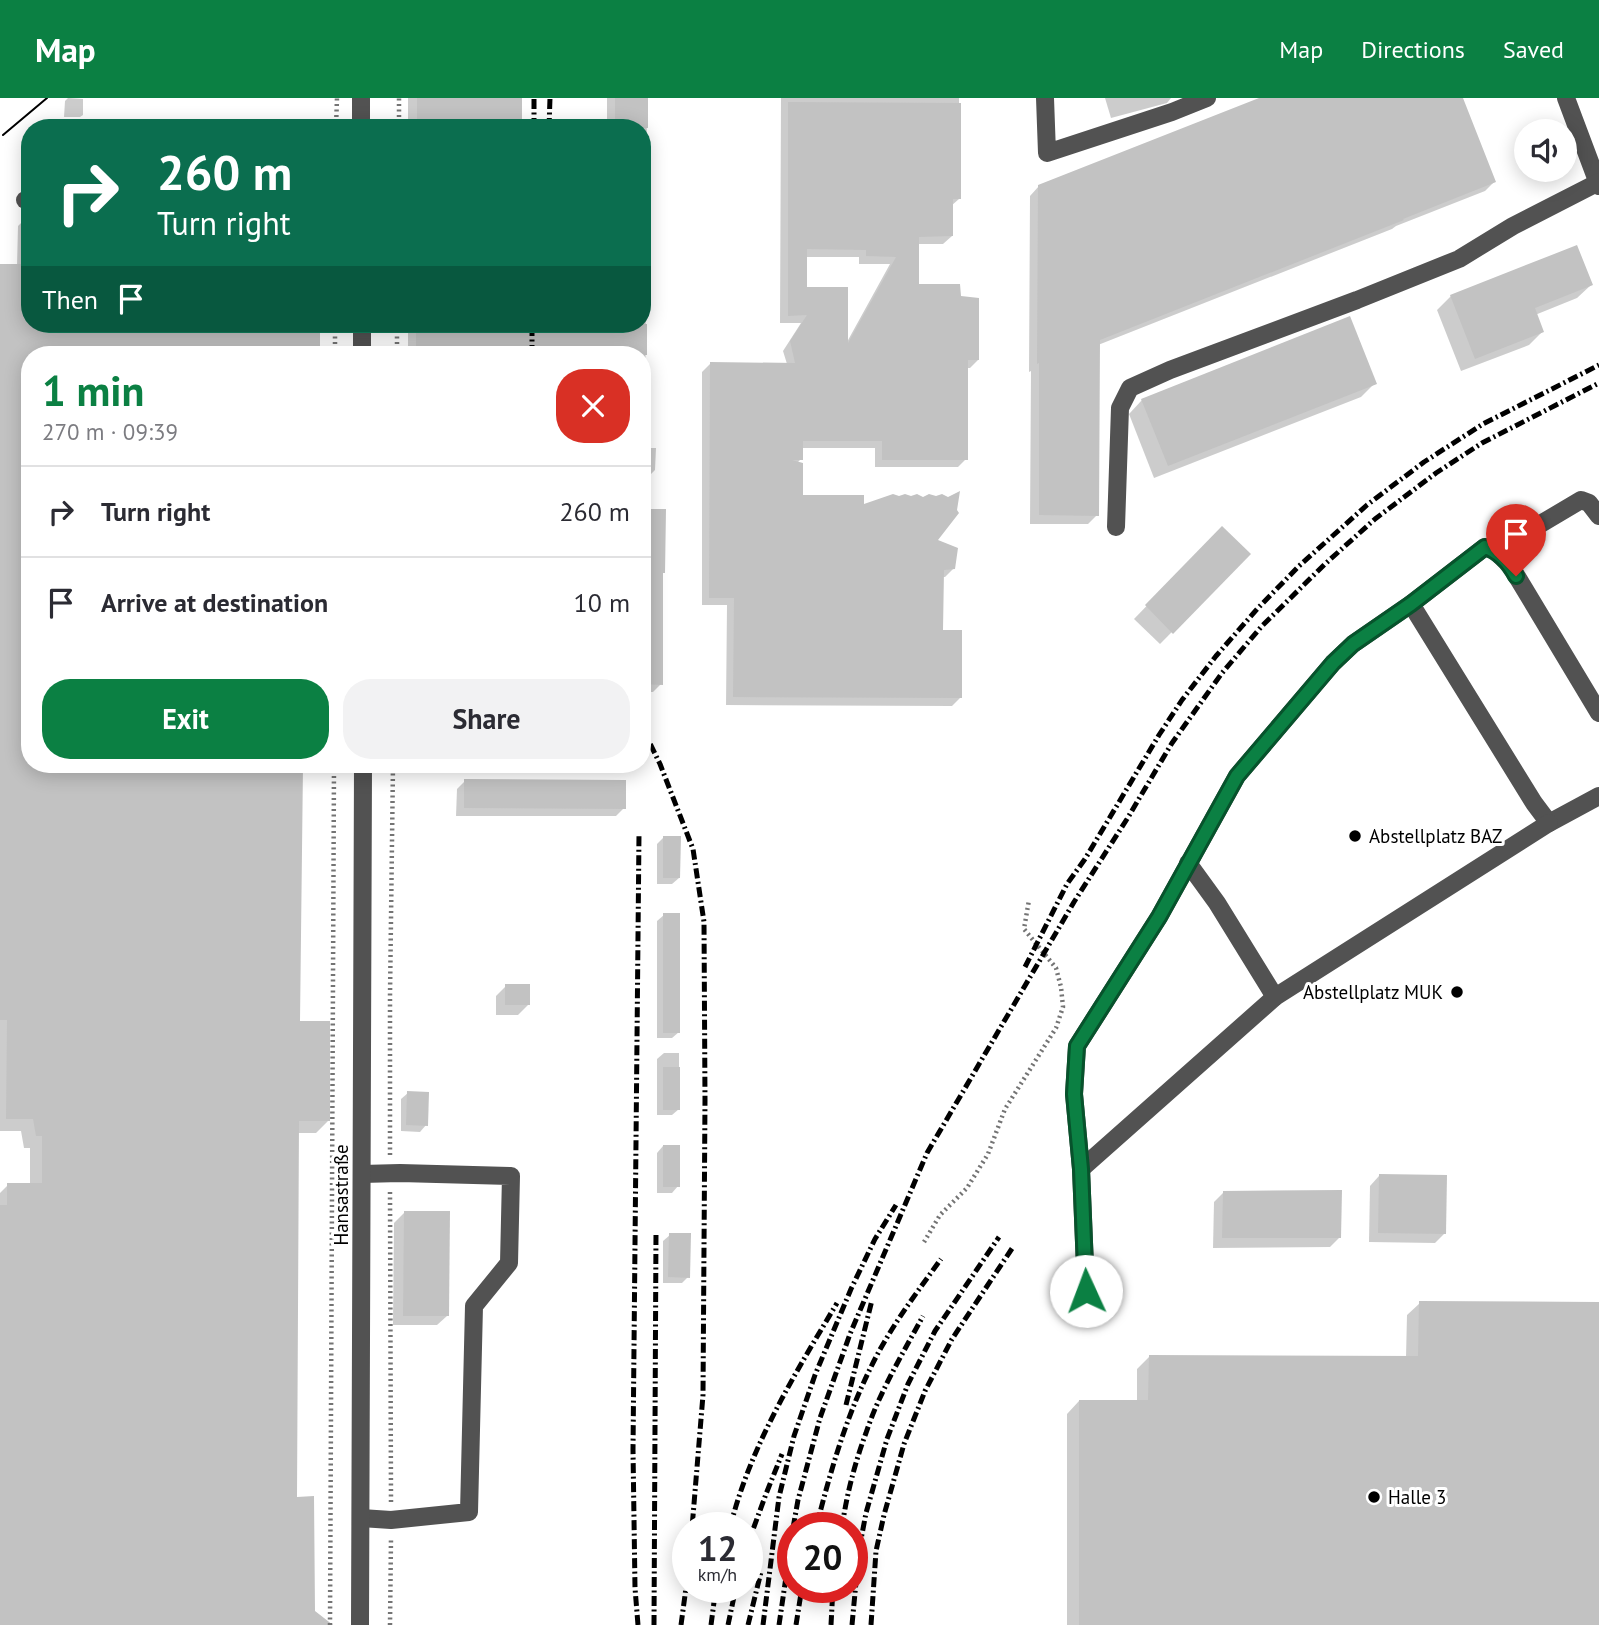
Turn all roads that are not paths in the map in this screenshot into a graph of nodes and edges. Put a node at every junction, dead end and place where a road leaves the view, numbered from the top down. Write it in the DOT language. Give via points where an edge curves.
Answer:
graph roads {
  1 [pos="362,98"];
  2 [pos="1045,98"];
  3 [pos="1206,98"];
  4 [pos="1566,98"];
  5 [pos="362,119"];
  6 [pos="1599,184"];
  7 [pos="1599,516"];
  8 [pos="1116,527"];
  9 [pos="1495,551"];
  10 [pos="1411,604"];
  11 [pos="1599,713"];
  12 [pos="363,773"];
  13 [pos="1599,796"];
  14 [pos="1549,823"];
  15 [pos="1188,863"];
  16 [pos="1275,997"];
  17 [pos="1081,1169"];
  18 [pos="362,1174"];
  19 [pos="1086,1291"];
  20 [pos="361,1518"];
  21 [pos="360,1625"];
  1 -- 5 [label="street"];
  2 -- 3 [label="street" via="1047,153"];
  4 -- 6 [label="street"];
  6 -- 8 [label="street" via="1513,226 1459,260 1130,388 1120,408"];
  7 -- 9 [label="street" via="1590,503 1581,500"];
  9 -- 10 [label="street" via="1485,547"];
  9 -- 11 [label="street" via="1510,565"];
  10 -- 14 [label="street"];
  10 -- 15 [label="street" via="1353,644 1325,673 1237,776"];
  12 -- 18 [label="street, Hansastraße"];
  13 -- 14 [label="street"];
  14 -- 16 [label="street"];
  15 -- 16 [label="street"];
  15 -- 17 [label="street" via="1077,1046 1074,1094"];
  16 -- 17 [label="street"];
  17 -- 19 [label="street"];
  18 -- 20 [label="street, Hansastraße"];
  18 -- 20 [label="street" via="511,1176 509,1263 474,1306 469,1512 391,1520"];
  20 -- 21 [label="street, Hansastraße"];
}
